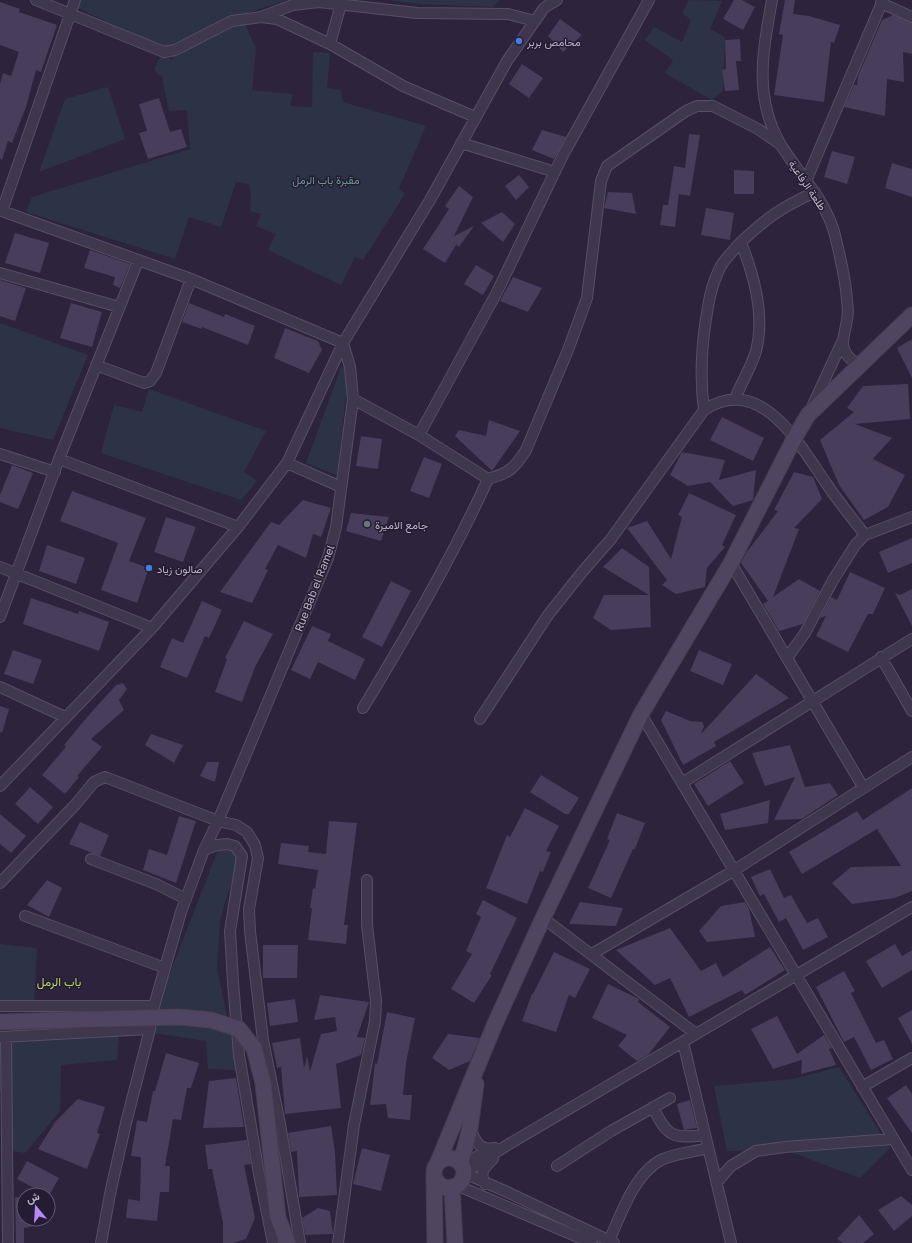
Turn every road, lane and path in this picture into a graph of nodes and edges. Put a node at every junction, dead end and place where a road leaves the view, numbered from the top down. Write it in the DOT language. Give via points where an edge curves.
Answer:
graph roads {
  1 [pos="36,0"];
  2 [pos="75,0"];
  3 [pos="557,0"];
  4 [pos="649,0"];
  5 [pos="772,0"];
  6 [pos="882,2"];
  7 [pos="341,4"];
  8 [pos="545,4"];
  9 [pos="70,15"];
  10 [pos="912,16"];
  11 [pos="261,17"];
  12 [pos="535,21"];
  13 [pos="330,44"];
  14 [pos="475,117"];
  15 [pos="461,143"];
  16 [pos="780,144"];
  17 [pos="555,172"];
  18 [pos="806,181"];
  19 [pos="815,192"];
  20 [pos="1,212"];
  21 [pos="741,242"];
  22 [pos="138,261"];
  23 [pos="0,273"];
  24 [pos="191,279"];
  25 [pos="119,307"];
  26 [pos="911,314"];
  27 [pos="842,342"];
  28 [pos="343,343"];
  29 [pos="861,364"];
  30 [pos="96,365"];
  31 [pos="353,399"];
  32 [pos="735,399"];
  33 [pos="704,410"];
  34 [pos="808,415"];
  35 [pos="419,435"];
  36 [pos="795,437"];
  37 [pos="0,454"];
  38 [pos="59,459"];
  39 [pos="287,463"];
  40 [pos="54,472"];
  41 [pos="488,479"];
  42 [pos="341,487"];
  43 [pos="912,517"];
  44 [pos="238,527"];
  45 [pos="865,535"];
  46 [pos="731,563"];
  47 [pos="0,567"];
  48 [pos="18,573"];
  49 [pos="0,617"];
  50 [pos="152,628"];
  51 [pos="912,639"];
  52 [pos="881,657"];
  53 [pos="787,658"];
  54 [pos="0,687"];
  55 [pos="813,700"];
  56 [pos="363,708"];
  57 [pos="912,711"];
  58 [pos="641,714"];
  59 [pos="66,717"];
  60 [pos="480,719"];
  61 [pos="912,757"];
  62 [pos="682,783"];
  63 [pos="0,786"];
  64 [pos="863,787"];
  65 [pos="218,821"];
  66 [pos="204,850"];
  67 [pos="91,859"];
  68 [pos="733,871"];
  69 [pos="367,880"];
  70 [pos="0,883"];
  71 [pos="186,899"];
  72 [pos="912,908"];
  73 [pos="25,916"];
  74 [pos="543,918"];
  75 [pos="592,954"];
  76 [pos="165,968"];
  77 [pos="796,975"];
  78 [pos="0,1006"];
  79 [pos="154,1006"];
  80 [pos="0,1022"];
  81 [pos="150,1029"];
  82 [pos="696,1034"];
  83 [pos="3,1037"];
  84 [pos="683,1042"];
  85 [pos="912,1058"];
  86 [pos="478,1065"];
  87 [pos="862,1086"];
  88 [pos="670,1098"];
  89 [pos="653,1107"];
  90 [pos="470,1128"];
  91 [pos="705,1135"];
  92 [pos="893,1139"];
  93 [pos="508,1144"];
  94 [pos="708,1148"];
  95 [pos="557,1166"];
  96 [pos="436,1168"];
  97 [pos="912,1170"];
  98 [pos="458,1177"];
  99 [pos="717,1182"];
  100 [pos="485,1184"];
  101 [pos="278,1218"];
  102 [pos="612,1242"];
  103 [pos="8,1243"];
  104 [pos="101,1243"];
  105 [pos="273,1243"];
  106 [pos="279,1243"];
  107 [pos="288,1243"];
  108 [pos="300,1243"];
  109 [pos="338,1243"];
  110 [pos="435,1243"];
  111 [pos="455,1243"];
  112 [pos="592,1243"];
  113 [pos="731,1243"];
  1 -- 9 [label="street"];
  2 -- 9 [label="street"];
  3 -- 8 [label="street"];
  4 -- 17 [label="street"];
  5 -- 16 [label="street, طلعة الرفاعية" via="761,71 767,111"];
  6 -- 10 [label="street"];
  6 -- 18 [label="street"];
  7 -- 11 [label="street" via="293,4"];
  7 -- 12 [label="street" via="417,13 508,14"];
  7 -- 13 [label="street"];
  8 -- 12 [label="street"];
  9 -- 11 [label="street" via="164,52 175,50 232,21"];
  9 -- 20 [label="street"];
  11 -- 13 [label="street" via="277,19"];
  12 -- 14 [label="street" via="507,61"];
  13 -- 14 [label="street" via="403,86"];
  14 -- 15 [label="street"];
  15 -- 17 [label="street"];
  15 -- 28 [label="street" via="430,200"];
  16 -- 18 [label="street, طلعة الرفاعية"];
  16 -- 41 [label="street" via="758,129 713,106 697,106 607,166 601,181 587,298 568,350 520,460 505,474"];
  17 -- 35 [label="street" via="497,292"];
  18 -- 19 [label="street, طلعة الرفاعية"];
  19 -- 21 [label="street" via="773,213"];
  19 -- 27 [label="street, طلعة الرفاعية" via="822,201 829,220 843,273 847,324"];
  20 -- 22 [label="street"];
  21 -- 32 [label="street" via="754,282 758,329 756,351"];
  21 -- 33 [label="street" via="718,270 707,303 701,361"];
  22 -- 24 [label="street"];
  22 -- 25 [label="street"];
  23 -- 25 [label="street"];
  24 -- 28 [label="street"];
  24 -- 30 [label="street" via="156,373 150,381 144,383"];
  25 -- 30 [label="street"];
  26 -- 29 [label="street"];
  27 -- 29 [label="street" via="849,358 854,363"];
  27 -- 34 [label="street, طلعة الرفاعية"];
  28 -- 31 [label="street, Rue Bab el Ramel" via="350,366"];
  28 -- 39 [label="street"];
  29 -- 34 [label="street"];
  30 -- 38 [label="street"];
  31 -- 35 [label="street"];
  31 -- 42 [label="street, Rue Bab el Ramel"];
  32 -- 33 [label="street" via="715,403"];
  32 -- 36 [label="street" via="763,408"];
  33 -- 60 [label="street" via="612,539 548,615"];
  34 -- 36 [label="street"];
  35 -- 41 [label="street"];
  36 -- 45 [label="street"];
  36 -- 46 [label="street"];
  37 -- 40 [label="street"];
  38 -- 40 [label="street"];
  38 -- 44 [label="street"];
  39 -- 42 [label="street"];
  39 -- 44 [label="street"];
  40 -- 48 [label="street"];
  41 -- 56 [label="street" via="464,531"];
  42 -- 65 [label="street, Rue Bab el Ramel" via="336,527 328,558"];
  43 -- 45 [label="street"];
  44 -- 50 [label="street"];
  45 -- 53 [label="street" via="846,558 819,610"];
  46 -- 53 [label="street"];
  46 -- 58 [label="street"];
  47 -- 48 [label="street"];
  48 -- 49 [label="street"];
  48 -- 50 [label="street"];
  50 -- 59 [label="street"];
  51 -- 52 [label="street"];
  52 -- 55 [label="street"];
  52 -- 57 [label="street"];
  53 -- 55 [label="street"];
  54 -- 59 [label="street"];
  55 -- 62 [label="street"];
  55 -- 64 [label="street"];
  58 -- 62 [label="street"];
  58 -- 74 [label="street"];
  59 -- 63 [label="street"];
  61 -- 64 [label="street"];
  62 -- 68 [label="street"];
  64 -- 68 [label="street"];
  65 -- 66 [label="street, Rue Bab el Ramel"];
  65 -- 70 [label="street" via="102,777 94,782"];
  65 -- 108 [label="street" via="236,825 247,832 258,858 250,909 250,931 263,1040"];
  66 -- 71 [label="street, Rue Bab el Ramel"];
  66 -- 105 [label="street" via="227,844 235,846 242,856 230,931 233,982 239,1055"];
  67 -- 71 [label="street" via="156,884"];
  68 -- 75 [label="street"];
  68 -- 77 [label="street"];
  69 -- 109 [label="street" via="367,925 376,1000 375,1021 354,1125"];
  71 -- 76 [label="street, Rue Bab el Ramel"];
  72 -- 77 [label="street"];
  73 -- 76 [label="street"];
  74 -- 75 [label="street"];
  74 -- 86 [label="street"];
  75 -- 82 [label="street"];
  76 -- 79 [label="street, Rue Bab el Ramel"];
  77 -- 82 [label="street"];
  77 -- 87 [label="street"];
  78 -- 79 [label="street"];
  79 -- 81 [label="street, Rue Bab el Ramel"];
  80 -- 101 [label="street, bridge" via="179,1017 211,1020 239,1029 254,1048 263,1083"];
  81 -- 83 [label="street"];
  81 -- 104 [label="street, Rue Bab el Ramel" via="124,1130"];
  82 -- 84 [label="street"];
  83 -- 103 [label="street"];
  84 -- 91 [label="street"];
  84 -- 93 [label="street"];
  85 -- 87 [label="street"];
  86 -- 90 [label="street"];
  86 -- 96 [label="street"];
  87 -- 92 [label="street"];
  88 -- 89 [label="street"];
  89 -- 91 [label="street" via="661,1124 669,1133 685,1137"];
  89 -- 95 [label="street" via="611,1130"];
  90 -- 93 [label="street" via="479,1146 490,1149"];
  90 -- 98 [label="street"];
  91 -- 94 [label="street"];
  92 -- 97 [label="street"];
  92 -- 99 [label="street" via="756,1151 731,1166"];
  93 -- 98 [label="street"];
  93 -- 100 [label="street" via="482,1170 481,1176"];
  94 -- 99 [label="street"];
  94 -- 102 [label="street" via="663,1160 644,1172 625,1204"];
  96 -- 98 [label="street" via="438,1184 447,1187"];
  96 -- 98 [label="street" via="447,1158 457,1160"];
  96 -- 110 [label="street"];
  98 -- 100 [label="street"];
  98 -- 111 [label="street"];
  98 -- 112 [label="street"];
  99 -- 113 [label="street"];
  100 -- 102 [label="street"];
  101 -- 106 [label="street"];
  101 -- 107 [label="street"];
}
